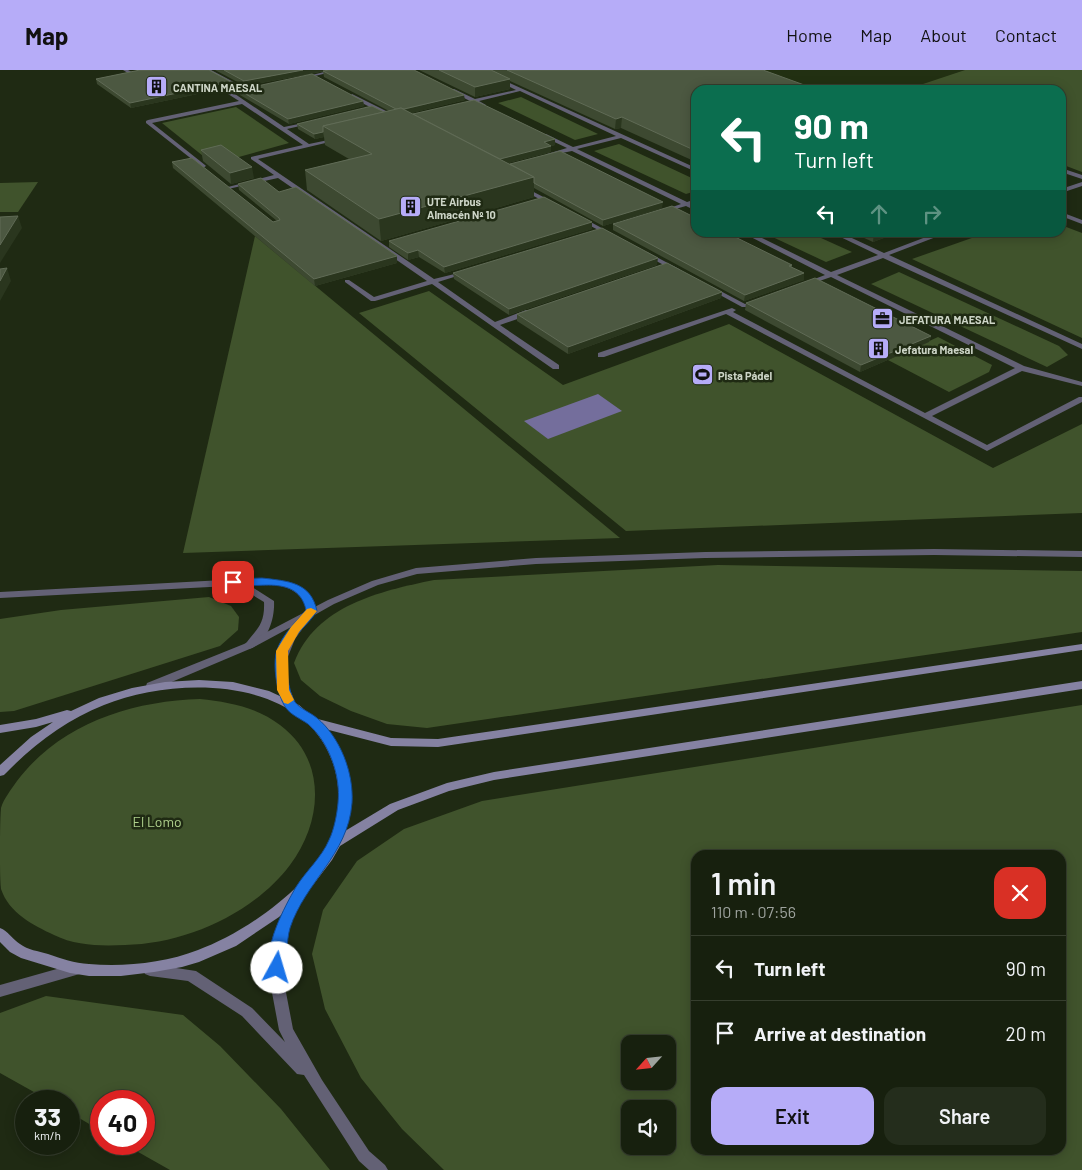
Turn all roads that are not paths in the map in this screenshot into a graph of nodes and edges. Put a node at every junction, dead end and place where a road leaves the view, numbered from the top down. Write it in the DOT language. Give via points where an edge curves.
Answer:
graph roads {
  1 [pos="125,70"];
  2 [pos="155,70"];
  3 [pos="207,70"];
  4 [pos="335,70"];
  5 [pos="477,70"];
  6 [pos="314,75"];
  7 [pos="297,79"];
  8 [pos="322,80"];
  9 [pos="262,86"];
  10 [pos="443,86"];
  11 [pos="244,90"];
  12 [pos="520,90"];
  13 [pos="348,94"];
  14 [pos="474,101"];
  15 [pos="243,102"];
  16 [pos="465,103"];
  17 [pos="374,107"];
  18 [pos="365,110"];
  19 [pos="492,110"];
  20 [pos="390,116"];
  21 [pos="319,120"];
  22 [pos="283,129"];
  23 [pos="537,131"];
  24 [pos="346,136"];
  25 [pos="621,136"];
  26 [pos="307,146"];
  27 [pos="573,149"];
  28 [pos="546,156"];
  29 [pos="691,168"];
  30 [pos="208,170"];
  31 [pos="1066,172"];
  32 [pos="279,176"];
  33 [pos="1082,177"];
  34 [pos="223,182"];
  35 [pos="516,184"];
  36 [pos="1082,184"];
  37 [pos="230,188"];
  38 [pos="1066,189"];
  39 [pos="238,194"];
  40 [pos="543,199"];
  41 [pos="534,201"];
  42 [pos="691,203"];
  43 [pos="687,204"];
  44 [pos="691,206"];
  45 [pos="561,208"];
  46 [pos="659,213"];
  47 [pos="1066,216"];
  48 [pos="578,217"];
  49 [pos="1082,222"];
  50 [pos="614,228"];
  51 [pos="604,231"];
  52 [pos="595,234"];
  53 [pos="754,237"];
  54 [pos="844,237"];
  55 [pos="932,237"];
  56 [pos="620,239"];
  57 [pos="390,242"];
  58 [pos="381,245"];
  59 [pos="644,252"];
  60 [pos="883,255"];
  61 [pos="668,265"];
  62 [pos="658,268"];
  63 [pos="472,270"];
  64 [pos="684,274"];
  65 [pos="831,275"];
  66 [pos="347,281"];
  67 [pos="435,282"];
  68 [pos="702,283"];
  69 [pos="796,288"];
  70 [pos="762,300"];
  71 [pos="744,306"];
  72 [pos="540,308"];
  73 [pos="727,312"];
  74 [pos="495,324"];
  75 [pos="1082,347"];
  76 [pos="601,355"];
  77 [pos="556,367"];
  78 [pos="1021,368"];
  79 [pos="1082,384"];
  80 [pos="1082,391"];
  81 [pos="1082,399"];
  82 [pos="925,416"];
  83 [pos="1082,554"];
  84 [pos="222,582"];
  85 [pos="0,595"];
  86 [pos="312,611"];
  87 [pos="248,646"];
  88 [pos="1082,647"];
  89 [pos="1082,685"];
  90 [pos="141,690"];
  91 [pos="103,701"];
  92 [pos="292,707"];
  93 [pos="314,722"];
  94 [pos="0,729"];
  95 [pos="0,772"];
  96 [pos="336,842"];
  97 [pos="301,891"];
  98 [pos="0,934"];
  99 [pos="78,969"];
  100 [pos="134,970"];
  101 [pos="0,992"];
  102 [pos="317,1085"];
  103 [pos="380,1170"];
  1 -- 2 [label="street" via="132,74"];
  3 -- 11 [label="street"];
  4 -- 6 [label="street"];
  5 -- 12 [label="street"];
  6 -- 7 [label="street"];
  6 -- 8 [label="street"];
  9 -- 11 [label="street"];
  10 -- 14 [label="street"];
  11 -- 15 [label="street" via="231,94"];
  12 -- 14 [label="street"];
  12 -- 25 [label="street"];
  13 -- 17 [label="street"];
  14 -- 16 [label="street"];
  14 -- 19 [label="street"];
  15 -- 22 [label="street"];
  15 -- 30 [label="street" via="148,122"];
  17 -- 18 [label="street"];
  17 -- 20 [label="street"];
  21 -- 22 [label="street"];
  22 -- 26 [label="street"];
  23 -- 27 [label="street"];
  24 -- 26 [label="street"];
  25 -- 27 [label="street"];
  25 -- 29 [label="street"];
  26 -- 32 [label="street" via="253,158"];
  27 -- 28 [label="street"];
  27 -- 43 [label="street"];
  31 -- 33 [label="street"];
  32 -- 37 [label="street"];
  32 -- 58 [label="street"];
  34 -- 37 [label="street"];
  35 -- 40 [label="street"];
  36 -- 38 [label="street"];
  37 -- 39 [label="street"];
  40 -- 41 [label="street"];
  40 -- 45 [label="street"];
  42 -- 43 [label="street"];
  43 -- 44 [label="street"];
  43 -- 46 [label="street"];
  47 -- 49 [label="street"];
  48 -- 51 [label="street"];
  50 -- 51 [label="street"];
  51 -- 52 [label="street"];
  51 -- 56 [label="street"];
  53 -- 65 [label="street"];
  54 -- 60 [label="street"];
  55 -- 60 [label="street"];
  57 -- 58 [label="street"];
  58 -- 67 [label="street"];
  59 -- 61 [label="street"];
  60 -- 65 [label="street"];
  60 -- 75 [label="street"];
  61 -- 62 [label="street"];
  61 -- 64 [label="street"];
  63 -- 67 [label="street"];
  65 -- 69 [label="street"];
  65 -- 78 [label="street"];
  66 -- 67 [label="street" via="373,300"];
  67 -- 74 [label="street"];
  68 -- 71 [label="street"];
  70 -- 71 [label="street"];
  71 -- 73 [label="street"];
  72 -- 74 [label="street"];
  73 -- 76 [label="street"];
  73 -- 82 [label="street"];
  74 -- 77 [label="street"];
  78 -- 79 [label="street"];
  78 -- 80 [label="street"];
  78 -- 82 [label="street"];
  81 -- 82 [label="street" via="987,448"];
  83 -- 86 [label="street" via="802,552 482,565 416,572 375,583"];
  84 -- 85 [label="street"];
  84 -- 86 [label="street" via="283,584 309,598"];
  84 -- 87 [label="street" via="249,589 269,601 270,618 263,632"];
  86 -- 87 [label="street"];
  86 -- 92 [label="street" via="282,651 283,690"];
  87 -- 90 [label="street"];
  88 -- 93 [label="main road" via="438,743 390,742"];
  89 -- 96 [label="main road" via="494,776 447,787 394,807"];
  90 -- 91 [label="main road"];
  90 -- 92 [label="main road" via="177,684 235,686 263,693"];
  91 -- 94 [label="main road" via="36,723"];
  91 -- 95 [label="main road" via="46,732 19,751"];
  92 -- 93 [label="main road"];
  93 -- 96 [label="main road" via="330,742 342,772 345,803"];
  96 -- 97 [label="main road"];
  97 -- 100 [label="main road" via="264,923 223,946 172,964"];
  97 -- 102 [label="street" via="283,927 277,953 277,982 286,1030"];
  98 -- 99 [label="main road" via="19,951"];
  99 -- 100 [label="main road"];
  99 -- 101 [label="street"];
  100 -- 102 [label="street" via="191,975 247,1012"];
  102 -- 103 [label="street" via="364,1156"];
}
